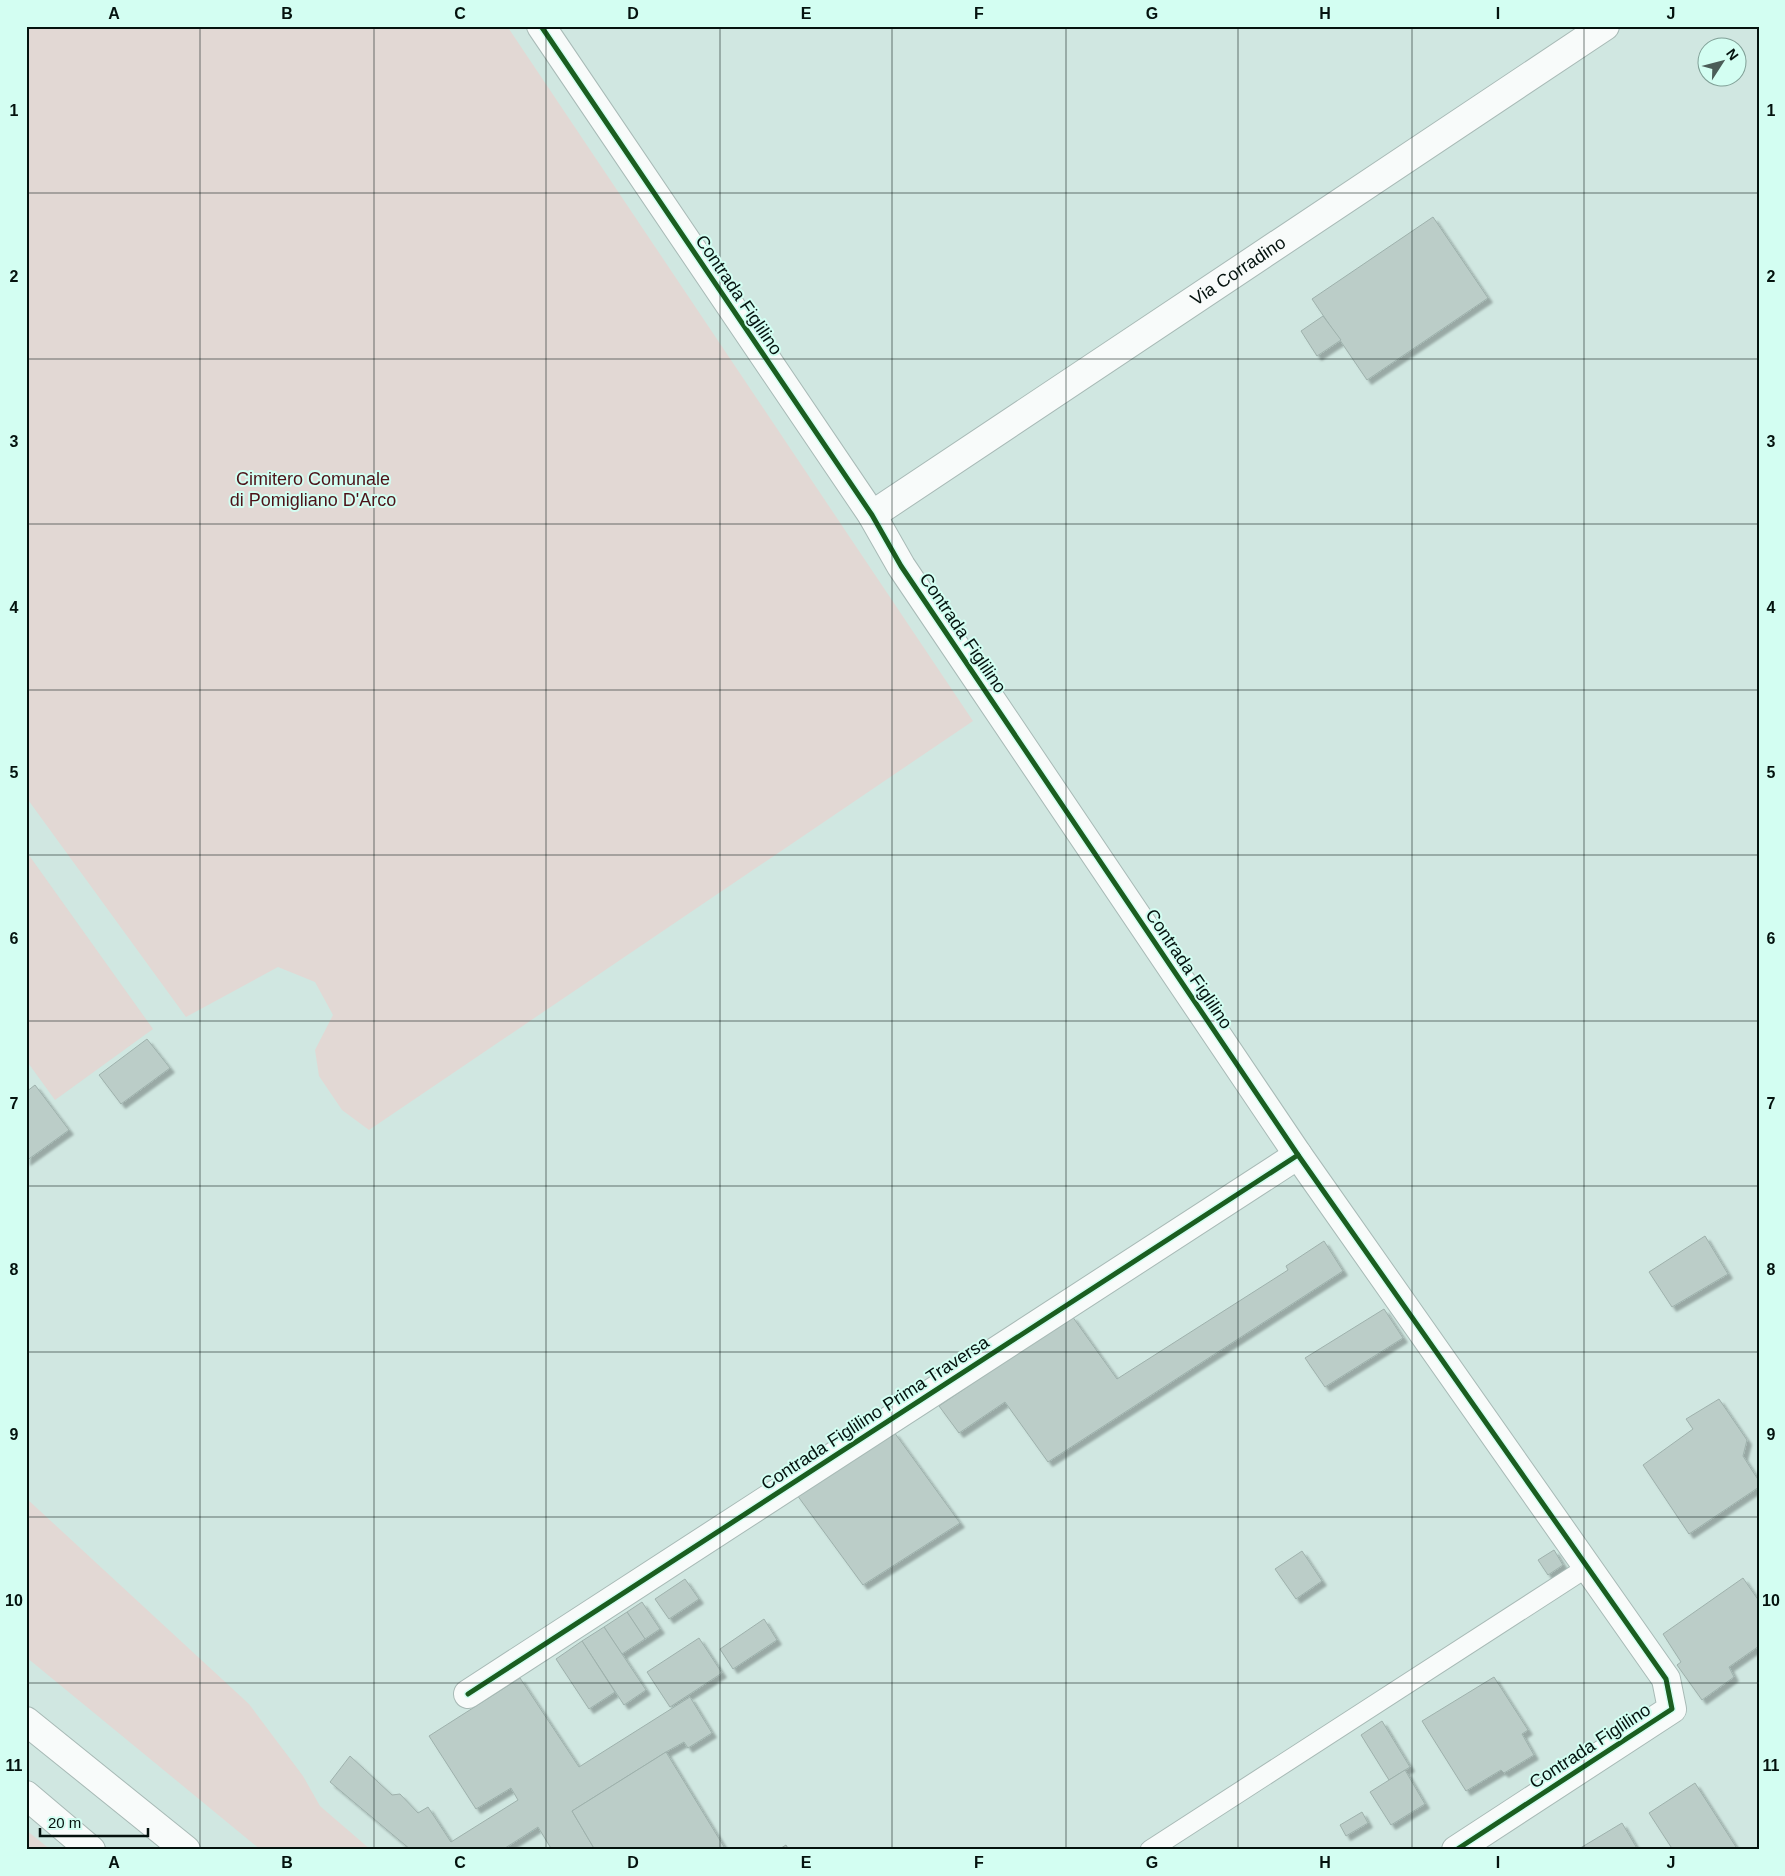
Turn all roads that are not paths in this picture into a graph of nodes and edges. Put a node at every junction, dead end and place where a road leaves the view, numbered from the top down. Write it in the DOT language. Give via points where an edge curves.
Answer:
graph roads {
  1 [pos="541,26"];
  2 [pos="1605,26"];
  3 [pos="872,515"];
  4 [pos="1298,1156"];
  5 [pos="1586,1568"];
  6 [pos="468,1694"];
  7 [pos="26,1721"];
  8 [pos="26,1795"];
  9 [pos="91,1850"];
  10 [pos="186,1850"];
  11 [pos="1150,1850"];
  12 [pos="1456,1850"];
  1 -- 3 [label="main road, Contrada Figlilino"];
  2 -- 3 [label="main road, Via Corradino"];
  3 -- 4 [label="main road, Contrada Figlilino" via="901,566"];
  4 -- 5 [label="main road, Contrada Figlilino"];
  4 -- 6 [label="main road, Contrada Figlilino Prima Traversa"];
  5 -- 11 [label="lane"];
  5 -- 12 [label="main road, Contrada Figlilino" via="1666,1679 1672,1709"];
  7 -- 10 [label="main road"];
  8 -- 9 [label="main road"];
}
